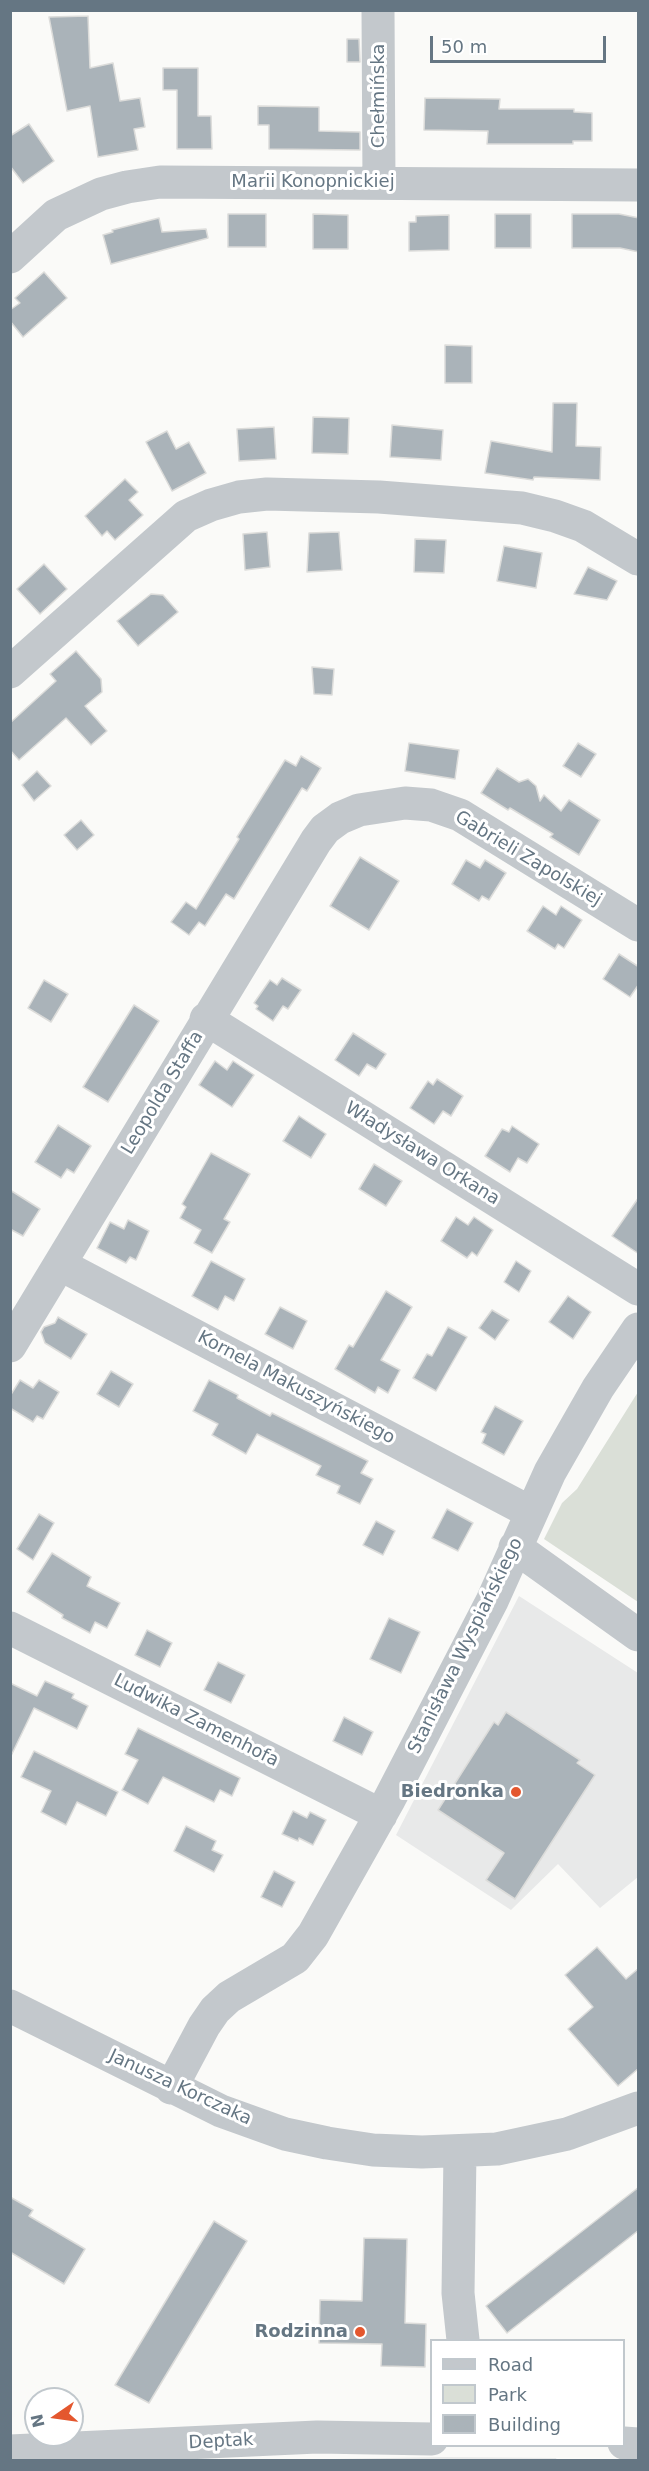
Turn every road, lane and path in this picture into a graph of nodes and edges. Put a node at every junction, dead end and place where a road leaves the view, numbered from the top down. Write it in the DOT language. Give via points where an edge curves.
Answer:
graph roads {
  1 [pos="378,10"];
  2 [pos="380,182"];
  3 [pos="639,185"];
  4 [pos="10,257"];
  5 [pos="639,559"];
  6 [pos="10,672"];
  7 [pos="316,841"];
  8 [pos="639,925"];
  9 [pos="206,1019"];
  10 [pos="61,1265"];
  11 [pos="639,1289"];
  12 [pos="639,1329"];
  13 [pos="10,1346"];
  14 [pos="530,1512"];
  15 [pos="515,1547"];
  16 [pos="10,1628"];
  17 [pos="639,1635"];
  18 [pos="381,1815"];
  19 [pos="10,2006"];
  20 [pos="171,2088"];
  21 [pos="639,2108"];
  22 [pos="460,2152"];
  23 [pos="463,2339"];
  24 [pos="430,2446"];
  25 [pos="10,2451"];
  1 -- 2 [label="street, Chełmińska"];
  2 -- 3 [label="street, Marii Konopnickiej"];
  2 -- 4 [label="street, Marii Konopnickiej" via="160,182 127,187 101,194 56,215"];
  5 -- 6 [label="street" via="583,526 522,508 379,497 239,497 186,516"];
  7 -- 8 [label="street, Gabrieli Zapolskiej" via="340,818 359,810 405,803 431,806 460,815"];
  7 -- 9 [label="street, Leopolda Staffa"];
  9 -- 10 [label="street, Leopolda Staffa"];
  9 -- 11 [label="street, Władysława Orkana"];
  10 -- 13 [label="street, Leopolda Staffa"];
  10 -- 14 [label="street, Kornela Makuszyńskiego"];
  12 -- 14 [label="street, Stanisława Wyspiańskiego" via="598,1389"];
  14 -- 15 [label="street, Stanisława Wyspiańskiego"];
  15 -- 17 [label="street"];
  15 -- 18 [label="street, Stanisława Wyspiańskiego" via="492,1601"];
  16 -- 18 [label="street, Ludwika Zamenhofa"];
  18 -- 20 [label="street, Stanisława Wyspiańskiego" via="313,1935 295,1958 229,1997 215,2010"];
  19 -- 20 [label="street, Janusza Korczaka"];
  20 -- 22 [label="street, Janusza Korczaka" via="221,2111 296,2136 373,2150"];
  21 -- 22 [label="street, Janusza Korczaka" via="556,2137"];
  22 -- 23 [label="street" via="458,2293"];
  24 -- 25 [label="street, Deptak" via="317,2437"];
}
